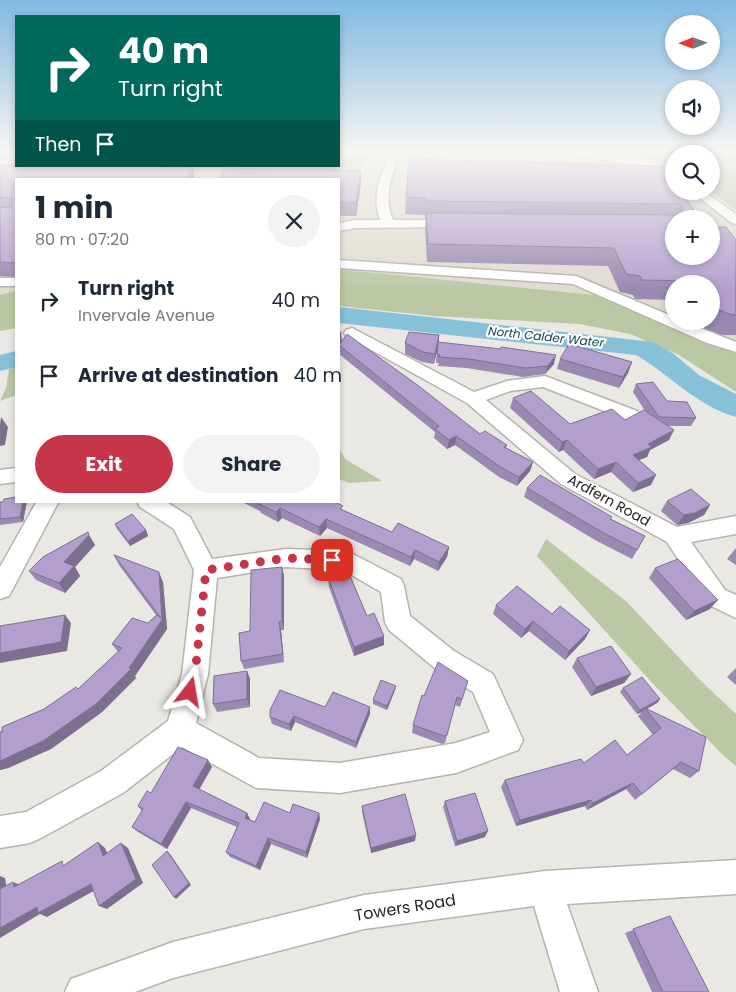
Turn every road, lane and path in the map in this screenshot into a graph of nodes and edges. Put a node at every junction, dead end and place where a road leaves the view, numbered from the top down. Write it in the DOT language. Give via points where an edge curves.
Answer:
graph roads {
  1 [pos="381,198"];
  2 [pos="708,200"];
  3 [pos="736,220"];
  4 [pos="388,224"];
  5 [pos="418,224"];
  6 [pos="468,225"];
  7 [pos="340,228"];
  8 [pos="451,237"];
  9 [pos="340,264"];
  10 [pos="0,282"];
  11 [pos="15,282"];
  12 [pos="352,333"];
  13 [pos="736,347"];
  14 [pos="473,399"];
  15 [pos="630,415"];
  16 [pos="15,475"];
  17 [pos="0,477"];
  18 [pos="47,503"];
  19 [pos="151,503"];
  20 [pos="736,525"];
  21 [pos="675,536"];
  22 [pos="206,570"];
  23 [pos="0,589"];
  24 [pos="736,607"];
  25 [pos="180,730"];
  26 [pos="0,832"];
  27 [pos="736,877"];
  28 [pos="545,888"];
  29 [pos="84,992"];
  30 [pos="579,992"];
  1 -- 4 [label="street"];
  2 -- 3 [label="street"];
  4 -- 5 [label="street"];
  4 -- 7 [label="street" via="355,224"];
  5 -- 6 [label="street"];
  5 -- 8 [label="street" via="442,237"];
  9 -- 13 [label="street" via="576,280"];
  10 -- 11 [label="street"];
  12 -- 14 [label="street, Ardfern Road"];
  14 -- 15 [label="street" via="507,386 545,381"];
  14 -- 21 [label="street, Ardfern Road" via="568,479"];
  16 -- 17 [label="street"];
  18 -- 23 [label="street"];
  19 -- 22 [label="street" via="182,523"];
  20 -- 21 [label="street"];
  21 -- 24 [label="street, Ardfern Road" via="716,596"];
  22 -- 25 [label="street" via="195,674"];
  22 -- 25 [label="street" via="286,558 347,561 392,586 398,622 445,660 483,684 508,740 456,758 340,778 256,773"];
  25 -- 26 [label="street" via="112,782 30,828"];
  27 -- 28 [label="street, Towers Road"];
  28 -- 29 [label="street, Towers Road" via="364,912 173,960"];
  28 -- 30 [label="street"];
}
